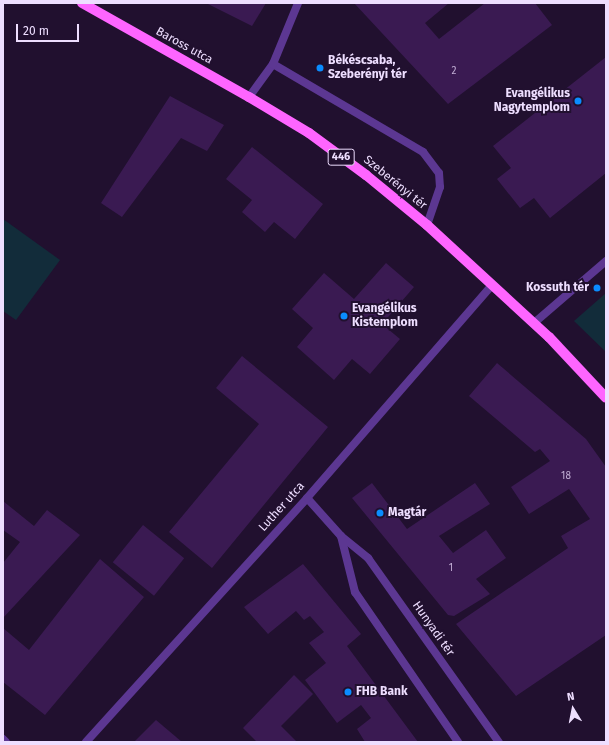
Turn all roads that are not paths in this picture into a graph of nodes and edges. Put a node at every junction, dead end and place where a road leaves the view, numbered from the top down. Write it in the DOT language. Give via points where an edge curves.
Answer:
graph roads {
  1 [pos="82,3"];
  2 [pos="298,3"];
  3 [pos="273,64"];
  4 [pos="212,76"];
  5 [pos="249,97"];
  6 [pos="427,225"];
  7 [pos="606,261"];
  8 [pos="492,285"];
  9 [pos="534,323"];
  10 [pos="606,398"];
  11 [pos="307,498"];
  12 [pos="341,536"];
  13 [pos="3,739"];
  14 [pos="6,742"];
  15 [pos="86,742"];
  16 [pos="458,742"];
  17 [pos="499,742"];
  1 -- 4 [label="main road, Baross utca / 446"];
  2 -- 3 [label="street"];
  3 -- 5 [label="street"];
  3 -- 6 [label="street" via="423,152 439,174 440,187"];
  4 -- 5 [label="main road, Szeberényi tér / 446"];
  5 -- 6 [label="main road, Szeberényi tér / 446" via="309,133"];
  6 -- 8 [label="main road, Szeberényi tér / 446"];
  7 -- 9 [label="street"];
  8 -- 9 [label="main road, 446"];
  8 -- 11 [label="street, Luther utca"];
  9 -- 10 [label="main road, 446"];
  11 -- 12 [label="street, Hunyadi tér"];
  11 -- 15 [label="street, Luther utca"];
  12 -- 16 [label="street, Hunyadi tér" via="355,592"];
  12 -- 17 [label="street, Hunyadi tér" via="368,558"];
  13 -- 14 [label="street"];
}
